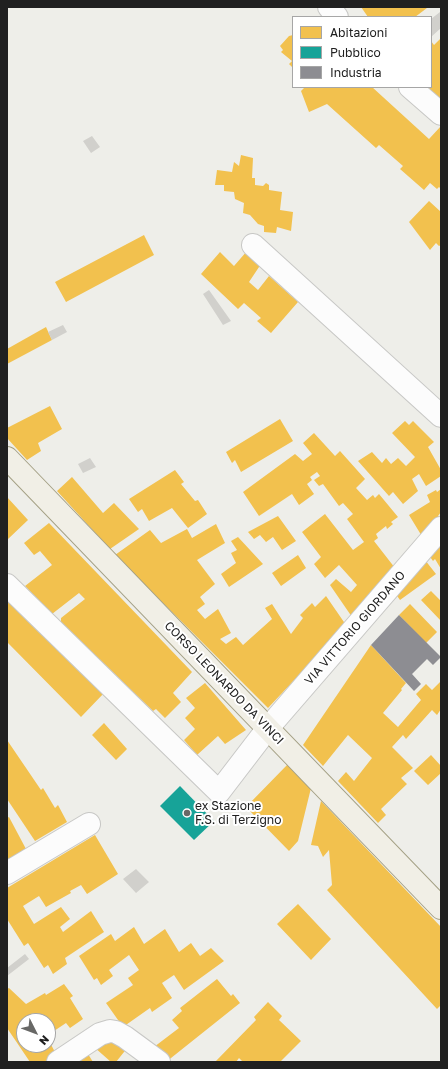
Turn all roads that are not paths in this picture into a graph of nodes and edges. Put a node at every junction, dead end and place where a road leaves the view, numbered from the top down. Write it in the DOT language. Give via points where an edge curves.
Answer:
graph roads {
  1 [pos="329,7"];
  2 [pos="336,16"];
  3 [pos="411,88"];
  4 [pos="441,114"];
  5 [pos="253,245"];
  6 [pos="441,416"];
  7 [pos="9,464"];
  8 [pos="441,528"];
  9 [pos="7,585"];
  10 [pos="268,728"];
  11 [pos="89,824"];
  12 [pos="7,873"];
  13 [pos="441,908"];
  14 [pos="58,1062"];
  15 [pos="159,1062"];
  1 -- 2 [label="street"];
  3 -- 4 [label="street"];
  5 -- 6 [label="street"];
  7 -- 10 [label="main road, CORSO LEONARDO DA VINCI"];
  8 -- 10 [label="street, VIA VITTORIO GIORDANO"];
  9 -- 10 [label="street, VIA VITTORIO GIORDANO" via="219,792"];
  10 -- 13 [label="main road, CORSO LEONARDO DA VINCI"];
  11 -- 12 [label="street"];
  14 -- 15 [label="street" via="100,1034 110,1031 125,1036"];
}
